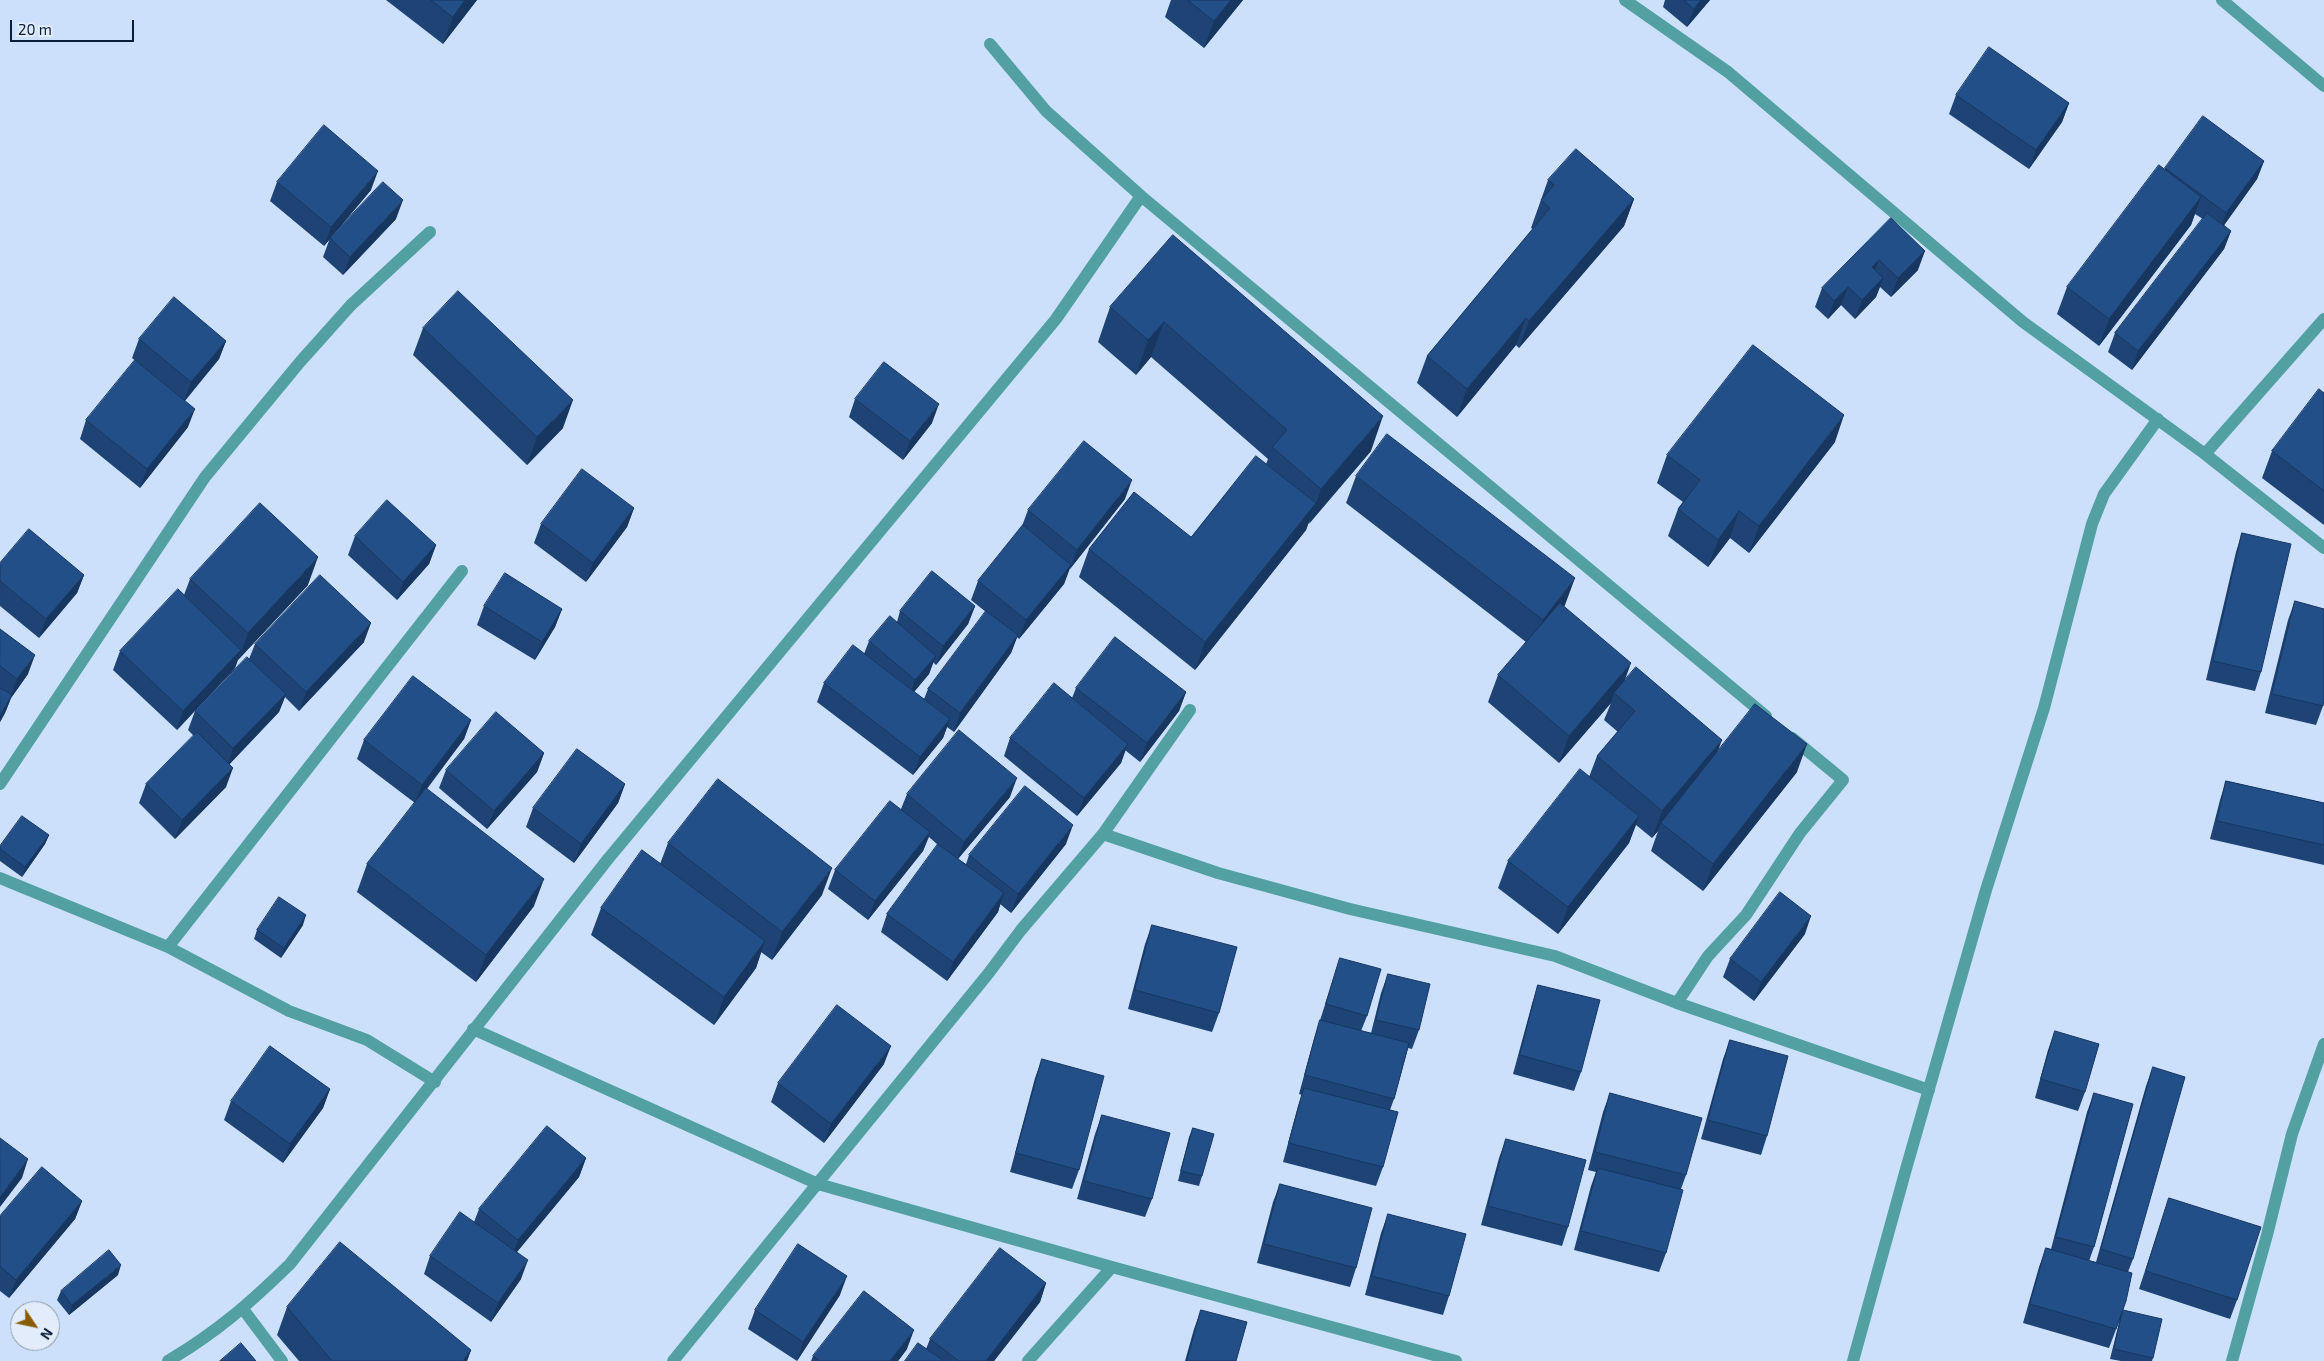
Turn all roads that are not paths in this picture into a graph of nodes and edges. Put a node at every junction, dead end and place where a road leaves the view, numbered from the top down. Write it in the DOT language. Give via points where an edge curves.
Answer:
graph roads {
  1 [pos="1625,0"];
  2 [pos="2222,0"];
  3 [pos="990,44"];
  4 [pos="2324,86"];
  5 [pos="1141,196"];
  6 [pos="430,232"];
  7 [pos="2324,319"];
  8 [pos="2158,419"];
  9 [pos="2205,454"];
  10 [pos="2324,548"];
  11 [pos="462,571"];
  12 [pos="1190,710"];
  13 [pos="0,784"];
  14 [pos="1103,834"];
  15 [pos="0,878"];
  16 [pos="168,947"];
  17 [pos="1677,1003"];
  18 [pos="473,1029"];
  19 [pos="2324,1044"];
  20 [pos="435,1082"];
  21 [pos="1929,1090"];
  22 [pos="818,1184"];
  23 [pos="1112,1267"];
  24 [pos="243,1309"];
  25 [pos="168,1361"];
  26 [pos="282,1361"];
  27 [pos="673,1361"];
  28 [pos="1028,1361"];
  29 [pos="1456,1361"];
  30 [pos="1853,1361"];
  31 [pos="2232,1361"];
  1 -- 8 [label="street" via="1728,72 2023,322"];
  2 -- 4 [label="street"];
  3 -- 5 [label="street" via="1046,112"];
  5 -- 17 [label="street" via="1843,780 1800,833 1746,915 1708,956"];
  5 -- 18 [label="street" via="1056,319 615,851"];
  6 -- 13 [label="street" via="351,305 205,477"];
  7 -- 9 [label="street"];
  8 -- 9 [label="street"];
  8 -- 21 [label="street" via="2104,494 2092,524 2044,708 1986,890"];
  9 -- 10 [label="street"];
  11 -- 16 [label="street"];
  12 -- 14 [label="street"];
  14 -- 17 [label="street" via="1218,874 1555,956"];
  14 -- 22 [label="street" via="1021,930"];
  15 -- 16 [label="street"];
  16 -- 20 [label="street" via="290,1011 366,1040"];
  17 -- 21 [label="street"];
  18 -- 20 [label="street"];
  18 -- 22 [label="street"];
  19 -- 31 [label="street" via="2292,1134"];
  20 -- 24 [label="street" via="290,1264"];
  21 -- 30 [label="street"];
  22 -- 23 [label="street"];
  22 -- 27 [label="street"];
  23 -- 28 [label="street"];
  23 -- 29 [label="street"];
  24 -- 25 [label="street"];
  24 -- 26 [label="street"];
}
